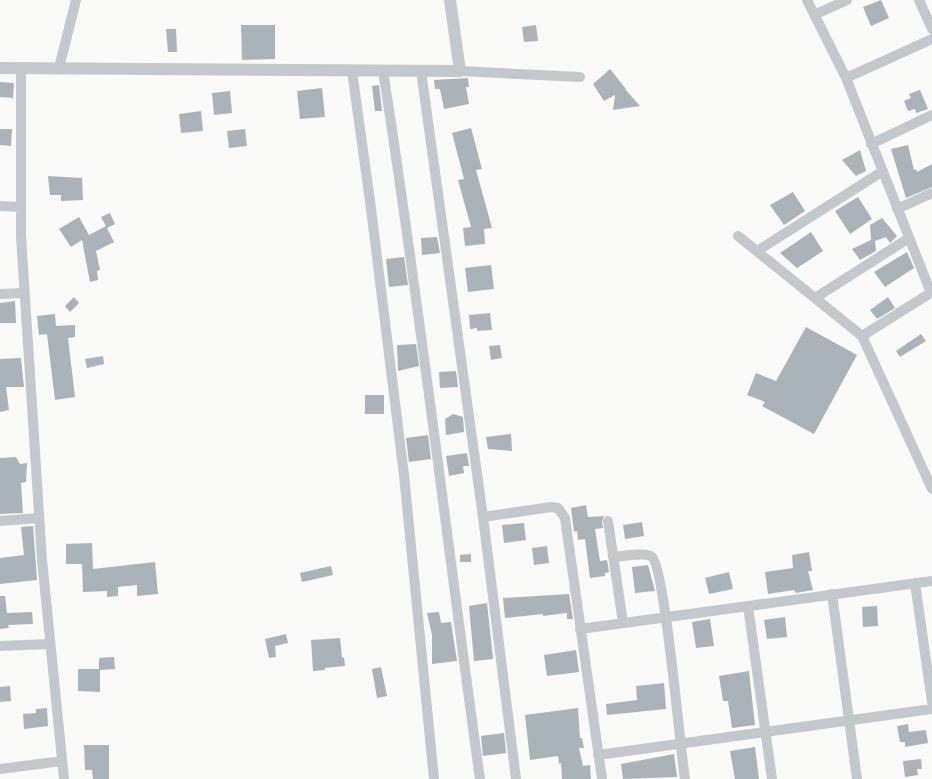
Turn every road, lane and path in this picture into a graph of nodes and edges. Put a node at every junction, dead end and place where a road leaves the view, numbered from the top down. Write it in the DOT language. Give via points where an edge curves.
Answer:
graph roads {
  1 [pos="76,0"];
  2 [pos="450,0"];
  3 [pos="807,0"];
  4 [pos="847,0"];
  5 [pos="919,0"];
  6 [pos="814,15"];
  7 [pos="932,29"];
  8 [pos="932,38"];
  9 [pos="0,68"];
  10 [pos="21,68"];
  11 [pos="59,68"];
  12 [pos="352,70"];
  13 [pos="383,71"];
  14 [pos="421,71"];
  15 [pos="460,72"];
  16 [pos="580,77"];
  17 [pos="846,78"];
  18 [pos="932,115"];
  19 [pos="871,144"];
  20 [pos="883,171"];
  21 [pos="932,193"];
  22 [pos="0,206"];
  23 [pos="21,207"];
  24 [pos="897,209"];
  25 [pos="738,236"];
  26 [pos="909,238"];
  27 [pos="757,251"];
  28 [pos="24,292"];
  29 [pos="931,293"];
  30 [pos="0,294"];
  31 [pos="815,298"];
  32 [pos="862,336"];
  33 [pos="932,489"];
  34 [pos="483,517"];
  35 [pos="39,518"];
  36 [pos="608,520"];
  37 [pos="0,521"];
  38 [pos="614,557"];
  39 [pos="932,581"];
  40 [pos="915,583"];
  41 [pos="832,594"];
  42 [pos="748,606"];
  43 [pos="666,618"];
  44 [pos="623,623"];
  45 [pos="580,629"];
  46 [pos="50,644"];
  47 [pos="0,646"];
  48 [pos="932,702"];
  49 [pos="932,709"];
  50 [pos="850,719"];
  51 [pos="766,732"];
  52 [pos="680,744"];
  53 [pos="598,755"];
  54 [pos="62,761"];
  55 [pos="0,769"];
  56 [pos="64,779"];
  57 [pos="434,779"];
  58 [pos="480,779"];
  59 [pos="516,779"];
  60 [pos="602,779"];
  61 [pos="685,779"];
  62 [pos="772,779"];
  63 [pos="857,779"];
  1 -- 11 [label="street"];
  2 -- 15 [label="street"];
  3 -- 6 [label="street"];
  4 -- 6 [label="street"];
  5 -- 7 [label="street"];
  6 -- 17 [label="street"];
  8 -- 17 [label="street"];
  9 -- 10 [label="street"];
  10 -- 11 [label="street"];
  10 -- 23 [label="street"];
  11 -- 12 [label="street"];
  12 -- 13 [label="street"];
  12 -- 57 [label="street" via="404,475"];
  13 -- 14 [label="street"];
  13 -- 58 [label="street" via="408,227 452,580"];
  14 -- 15 [label="street"];
  14 -- 34 [label="street"];
  15 -- 16 [label="street"];
  17 -- 19 [label="street"];
  18 -- 19 [label="street"];
  19 -- 20 [label="street"];
  20 -- 24 [label="street"];
  20 -- 27 [label="street"];
  21 -- 24 [label="street"];
  22 -- 23 [label="street"];
  23 -- 28 [label="street"];
  24 -- 26 [label="street"];
  25 -- 27 [label="street"];
  26 -- 29 [label="street"];
  26 -- 31 [label="street"];
  27 -- 31 [label="street"];
  28 -- 30 [label="street"];
  28 -- 35 [label="street"];
  29 -- 32 [label="street"];
  31 -- 32 [label="street"];
  32 -- 33 [label="street"];
  34 -- 45 [label="street" via="551,507 562,512 567,531"];
  34 -- 59 [label="street"];
  35 -- 37 [label="street"];
  35 -- 46 [label="street"];
  36 -- 38 [label="street"];
  38 -- 43 [label="street" via="648,554 653,558 658,566"];
  38 -- 44 [label="street"];
  39 -- 40 [label="street"];
  40 -- 41 [label="street"];
  40 -- 48 [label="street"];
  41 -- 42 [label="street"];
  41 -- 50 [label="street"];
  42 -- 43 [label="street"];
  42 -- 51 [label="street"];
  43 -- 44 [label="street"];
  43 -- 52 [label="street"];
  44 -- 45 [label="street"];
  45 -- 53 [label="street"];
  46 -- 47 [label="street"];
  46 -- 54 [label="street"];
  49 -- 50 [label="street"];
  50 -- 51 [label="street"];
  50 -- 63 [label="street"];
  51 -- 52 [label="street"];
  51 -- 62 [label="street"];
  52 -- 53 [label="street"];
  52 -- 61 [label="street"];
  53 -- 60 [label="street"];
  54 -- 55 [label="street"];
  54 -- 56 [label="street"];
}
